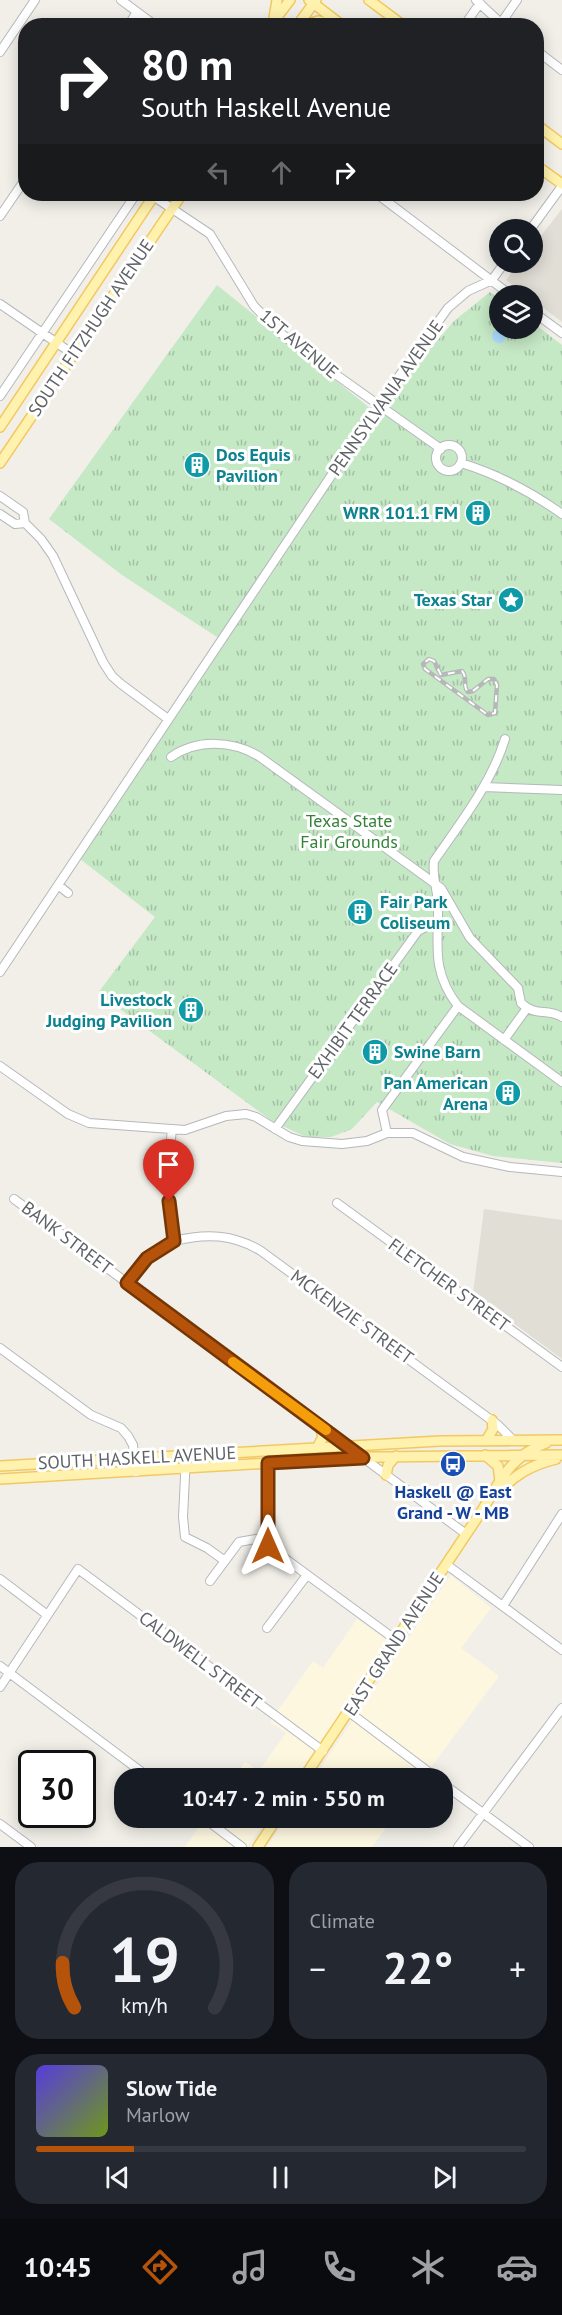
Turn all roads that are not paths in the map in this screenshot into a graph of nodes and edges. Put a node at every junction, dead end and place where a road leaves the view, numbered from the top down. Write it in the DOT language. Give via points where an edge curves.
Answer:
graph roads {
  1 [pos="34,0"];
  2 [pos="121,0"];
  3 [pos="277,0"];
  4 [pos="290,0"];
  5 [pos="369,0"];
  6 [pos="518,0"];
  7 [pos="313,1"];
  8 [pos="478,2"];
  9 [pos="137,12"];
  10 [pos="22,18"];
  11 [pos="133,18"];
  12 [pos="145,18"];
  13 [pos="272,18"];
  14 [pos="276,18"];
  15 [pos="303,18"];
  16 [pos="333,18"];
  17 [pos="393,18"];
  18 [pos="469,18"];
  19 [pos="495,18"];
  20 [pos="506,18"];
  21 [pos="18,24"];
  22 [pos="0,52"];
  23 [pos="544,56"];
  24 [pos="562,70"];
  25 [pos="544,130"];
  26 [pos="562,144"];
  27 [pos="544,171"];
  28 [pos="562,185"];
  29 [pos="18,190"];
  30 [pos="131,201"];
  31 [pos="150,201"];
  32 [pos="162,201"];
  33 [pos="177,201"];
  34 [pos="386,201"];
  35 [pos="172,208"];
  36 [pos="0,216"];
  37 [pos="538,219"];
  38 [pos="497,273"];
  39 [pos="492,280"];
  40 [pos="498,285"];
  41 [pos="0,304"];
  42 [pos="543,319"];
  43 [pos="42,333"];
  44 [pos="562,333"];
  45 [pos="56,342"];
  46 [pos="73,354"];
  47 [pos="0,396"];
  48 [pos="379,404"];
  49 [pos="0,427"];
  50 [pos="441,449"];
  51 [pos="0,463"];
  52 [pos="462,463"];
  53 [pos="0,496"];
  54 [pos="0,514"];
  55 [pos="562,514"];
  56 [pos="25,523"];
  57 [pos="168,719"];
  58 [pos="505,739"];
  59 [pos="171,757"];
  60 [pos="484,787"];
  61 [pos="562,790"];
  62 [pos="434,882"];
  63 [pos="58,885"];
  64 [pos="68,892"];
  65 [pos="437,921"];
  66 [pos="0,972"];
  67 [pos="458,1006"];
  68 [pos="527,1008"];
  69 [pos="562,1017"];
  70 [pos="504,1040"];
  71 [pos="0,1066"];
  72 [pos="562,1082"];
  73 [pos="172,1129"];
  74 [pos="275,1129"];
  75 [pos="387,1133"];
  76 [pos="170,1148"];
  77 [pos="562,1172"];
  78 [pos="14,1199"];
  79 [pos="169,1201"];
  80 [pos="337,1203"];
  81 [pos="174,1241"];
  82 [pos="127,1283"];
  83 [pos="0,1348"];
  84 [pos="562,1367"];
  85 [pos="492,1420"];
  86 [pos="320,1426"];
  87 [pos="513,1440"];
  88 [pos="558,1440"];
  89 [pos="486,1441"];
  90 [pos="347,1446"];
  91 [pos="317,1448"];
  92 [pos="485,1455"];
  93 [pos="520,1455"];
  94 [pos="186,1456"];
  95 [pos="396,1456"];
  96 [pos="562,1456"];
  97 [pos="135,1458"];
  98 [pos="363,1458"];
  99 [pos="268,1463"];
  100 [pos="0,1466"];
  101 [pos="186,1469"];
  102 [pos="136,1472"];
  103 [pos="520,1472"];
  104 [pos="386,1475"];
  105 [pos="0,1479"];
  106 [pos="500,1480"];
  107 [pos="483,1509"];
  108 [pos="562,1514"];
  109 [pos="466,1534"];
  110 [pos="267,1540"];
  111 [pos="225,1561"];
  112 [pos="447,1565"];
  113 [pos="307,1575"];
  114 [pos="0,1579"];
  115 [pos="210,1581"];
  116 [pos="503,1606"];
  117 [pos="46,1614"];
  118 [pos="267,1628"];
  119 [pos="396,1640"];
  120 [pos="562,1650"];
  121 [pos="0,1666"];
  122 [pos="9,1673"];
  123 [pos="0,1687"];
  124 [pos="562,1708"];
  125 [pos="349,1712"];
  126 [pos="322,1751"];
  127 [pos="136,1768"];
  128 [pos="310,1768"];
  129 [pos="423,1768"];
  130 [pos="453,1791"];
  131 [pos="483,1813"];
  132 [pos="0,1824"];
  133 [pos="217,1828"];
  134 [pos="270,1828"];
  135 [pos="31,1847"];
  136 [pos="242,1847"];
  137 [pos="258,1847"];
  138 [pos="458,1847"];
  139 [pos="529,1847"];
  1 -- 10 [label="street"];
  2 -- 9 [label="street"];
  3 -- 13 [label="main road"];
  4 -- 14 [label="main road"];
  5 -- 17 [label="main road"];
  6 -- 20 [label="street"];
  7 -- 15 [label="main road"];
  7 -- 16 [label="main road"];
  8 -- 18 [label="street"];
  8 -- 19 [label="street"];
  9 -- 11 [label="street"];
  9 -- 12 [label="street"];
  21 -- 22 [label="street"];
  23 -- 24 [label="street"];
  25 -- 26 [label="main road"];
  27 -- 28 [label="main road"];
  28 -- 37 [label="street"];
  29 -- 36 [label="street"];
  30 -- 43 [label="street, SOUTH FITZHUGH AVENUE"];
  31 -- 45 [label="main road, SOUTH FITZHUGH AVENUE"];
  32 -- 35 [label="street, 1ST AVENUE"];
  33 -- 35 [label="main road, SOUTH FITZHUGH AVENUE"];
  34 -- 39 [label="street"];
  35 -- 46 [label="main road, SOUTH FITZHUGH AVENUE"];
  35 -- 48 [label="street, 1ST AVENUE" via="210,234 243,290 269,322"];
  38 -- 39 [label="street, PENNSYLVANIA AVENUE"];
  39 -- 40 [label="street"];
  39 -- 48 [label="street, PENNSYLVANIA AVENUE" via="468,291 448,308"];
  41 -- 43 [label="street"];
  42 -- 44 [label="street"];
  43 -- 45 [label="street"];
  43 -- 47 [label="street, SOUTH FITZHUGH AVENUE"];
  45 -- 46 [label="street"];
  45 -- 49 [label="main road, SOUTH FITZHUGH AVENUE"];
  46 -- 51 [label="main road, SOUTH FITZHUGH AVENUE"];
  48 -- 50 [label="street, 1ST AVENUE"];
  48 -- 57 [label="street, PENNSYLVANIA AVENUE"];
  50 -- 52 [label="street" via="449,445 457,448"];
  50 -- 52 [label="street" via="437,460 440,468 452,471"];
  52 -- 55 [label="street" via="499,477"];
  53 -- 56 [label="street" via="23,512"];
  54 -- 56 [label="street" via="15,524"];
  56 -- 57 [label="street" via="52,556 112,676"];
  57 -- 63 [label="street, PENNSYLVANIA AVENUE"];
  58 -- 60 [label="street"];
  59 -- 62 [label="street" via="182,749 204,744 231,745 250,751"];
  60 -- 61 [label="street"];
  60 -- 62 [label="street" via="434,861"];
  62 -- 65 [label="street"];
  62 -- 68 [label="street" via="447,895 470,938 518,988"];
  63 -- 64 [label="street"];
  63 -- 66 [label="street, PENNSYLVANIA AVENUE"];
  65 -- 67 [label="street" via="437,961 444,984"];
  65 -- 74 [label="street, EXHIBIT TERRACE" via="418,931"];
  67 -- 70 [label="street"];
  67 -- 75 [label="street" via="382,1110"];
  68 -- 69 [label="street"];
  68 -- 70 [label="street"];
  70 -- 72 [label="street"];
  71 -- 73 [label="street" via="82,1121"];
  73 -- 74 [label="street" via="185,1130 226,1116 246,1114"];
  73 -- 76 [label="street"];
  74 -- 75 [label="street" via="302,1141 322,1144 367,1141"];
  75 -- 77 [label="street" via="413,1133 449,1152 485,1162"];
  78 -- 82 [label="street, BANK STREET"];
  79 -- 81 [label="street"];
  80 -- 84 [label="street, FLETCHER STREET"];
  81 -- 82 [label="street" via="147,1258"];
  81 -- 85 [label="street, MCKENZIE STREET" via="217,1235 252,1245"];
  82 -- 86 [label="street, BANK STREET"];
  83 -- 97 [label="street" via="91,1415 121,1428"];
  85 -- 87 [label="street, MCKENZIE STREET"];
  85 -- 89 [label="main road" via="493,1428"];
  86 -- 90 [label="street, BANK STREET"];
  86 -- 91 [label="main road" via="323,1437"];
  87 -- 88 [label="main road, SOUTH HASKELL AVENUE"];
  87 -- 89 [label="main road, SOUTH HASKELL AVENUE"];
  87 -- 93 [label="main road"];
  88 -- 93 [label="main road"];
  89 -- 90 [label="main road, SOUTH HASKELL AVENUE"];
  90 -- 91 [label="main road, SOUTH HASKELL AVENUE"];
  90 -- 98 [label="street, BANK STREET"];
  91 -- 94 [label="main road, SOUTH HASKELL AVENUE"];
  92 -- 93 [label="main road, SOUTH HASKELL AVENUE"];
  92 -- 95 [label="main road, SOUTH HASKELL AVENUE"];
  92 -- 106 [label="main road" via="498,1466"];
  93 -- 96 [label="main road, SOUTH HASKELL AVENUE"];
  93 -- 103 [label="main road"];
  93 -- 106 [label="main road, EAST GRAND AVENUE"];
  94 -- 97 [label="main road, SOUTH HASKELL AVENUE"];
  94 -- 101 [label="street"];
  95 -- 98 [label="main road, SOUTH HASKELL AVENUE"];
  95 -- 104 [label="main road"];
  96 -- 103 [label="main road"];
  97 -- 100 [label="main road, SOUTH HASKELL AVENUE"];
  97 -- 102 [label="street"];
  98 -- 99 [label="main road, SOUTH HASKELL AVENUE"];
  98 -- 104 [label="street, BANK STREET"];
  99 -- 101 [label="main road, SOUTH HASKELL AVENUE"];
  99 -- 110 [label="street"];
  101 -- 102 [label="main road, SOUTH HASKELL AVENUE"];
  101 -- 111 [label="street" via="185,1537"];
  102 -- 105 [label="main road, SOUTH HASKELL AVENUE"];
  103 -- 107 [label="main road, EAST GRAND AVENUE"];
  104 -- 109 [label="street, BANK STREET"];
  106 -- 107 [label="main road, EAST GRAND AVENUE"];
  107 -- 109 [label="main road, EAST GRAND AVENUE"];
  108 -- 116 [label="street"];
  109 -- 112 [label="main road, EAST GRAND AVENUE"];
  110 -- 111 [label="street" via="239,1542"];
  110 -- 113 [label="street" via="268,1546"];
  111 -- 115 [label="street"];
  112 -- 116 [label="street"];
  112 -- 119 [label="main road, EAST GRAND AVENUE"];
  113 -- 118 [label="street"];
  113 -- 119 [label="street"];
  114 -- 117 [label="street"];
  116 -- 120 [label="street"];
  117 -- 122 [label="street"];
  117 -- 126 [label="street, CALDWELL STREET" via="78,1569"];
  119 -- 125 [label="main road, EAST GRAND AVENUE"];
  121 -- 122 [label="street"];
  122 -- 123 [label="street"];
  122 -- 127 [label="street"];
  124 -- 131 [label="street"];
  125 -- 126 [label="main road, EAST GRAND AVENUE"];
  125 -- 129 [label="street"];
  126 -- 128 [label="main road, EAST GRAND AVENUE"];
  130 -- 131 [label="street"];
  131 -- 138 [label="street"];
  131 -- 139 [label="street"];
  132 -- 135 [label="street"];
  133 -- 136 [label="street"];
  134 -- 137 [label="main road"];
}
